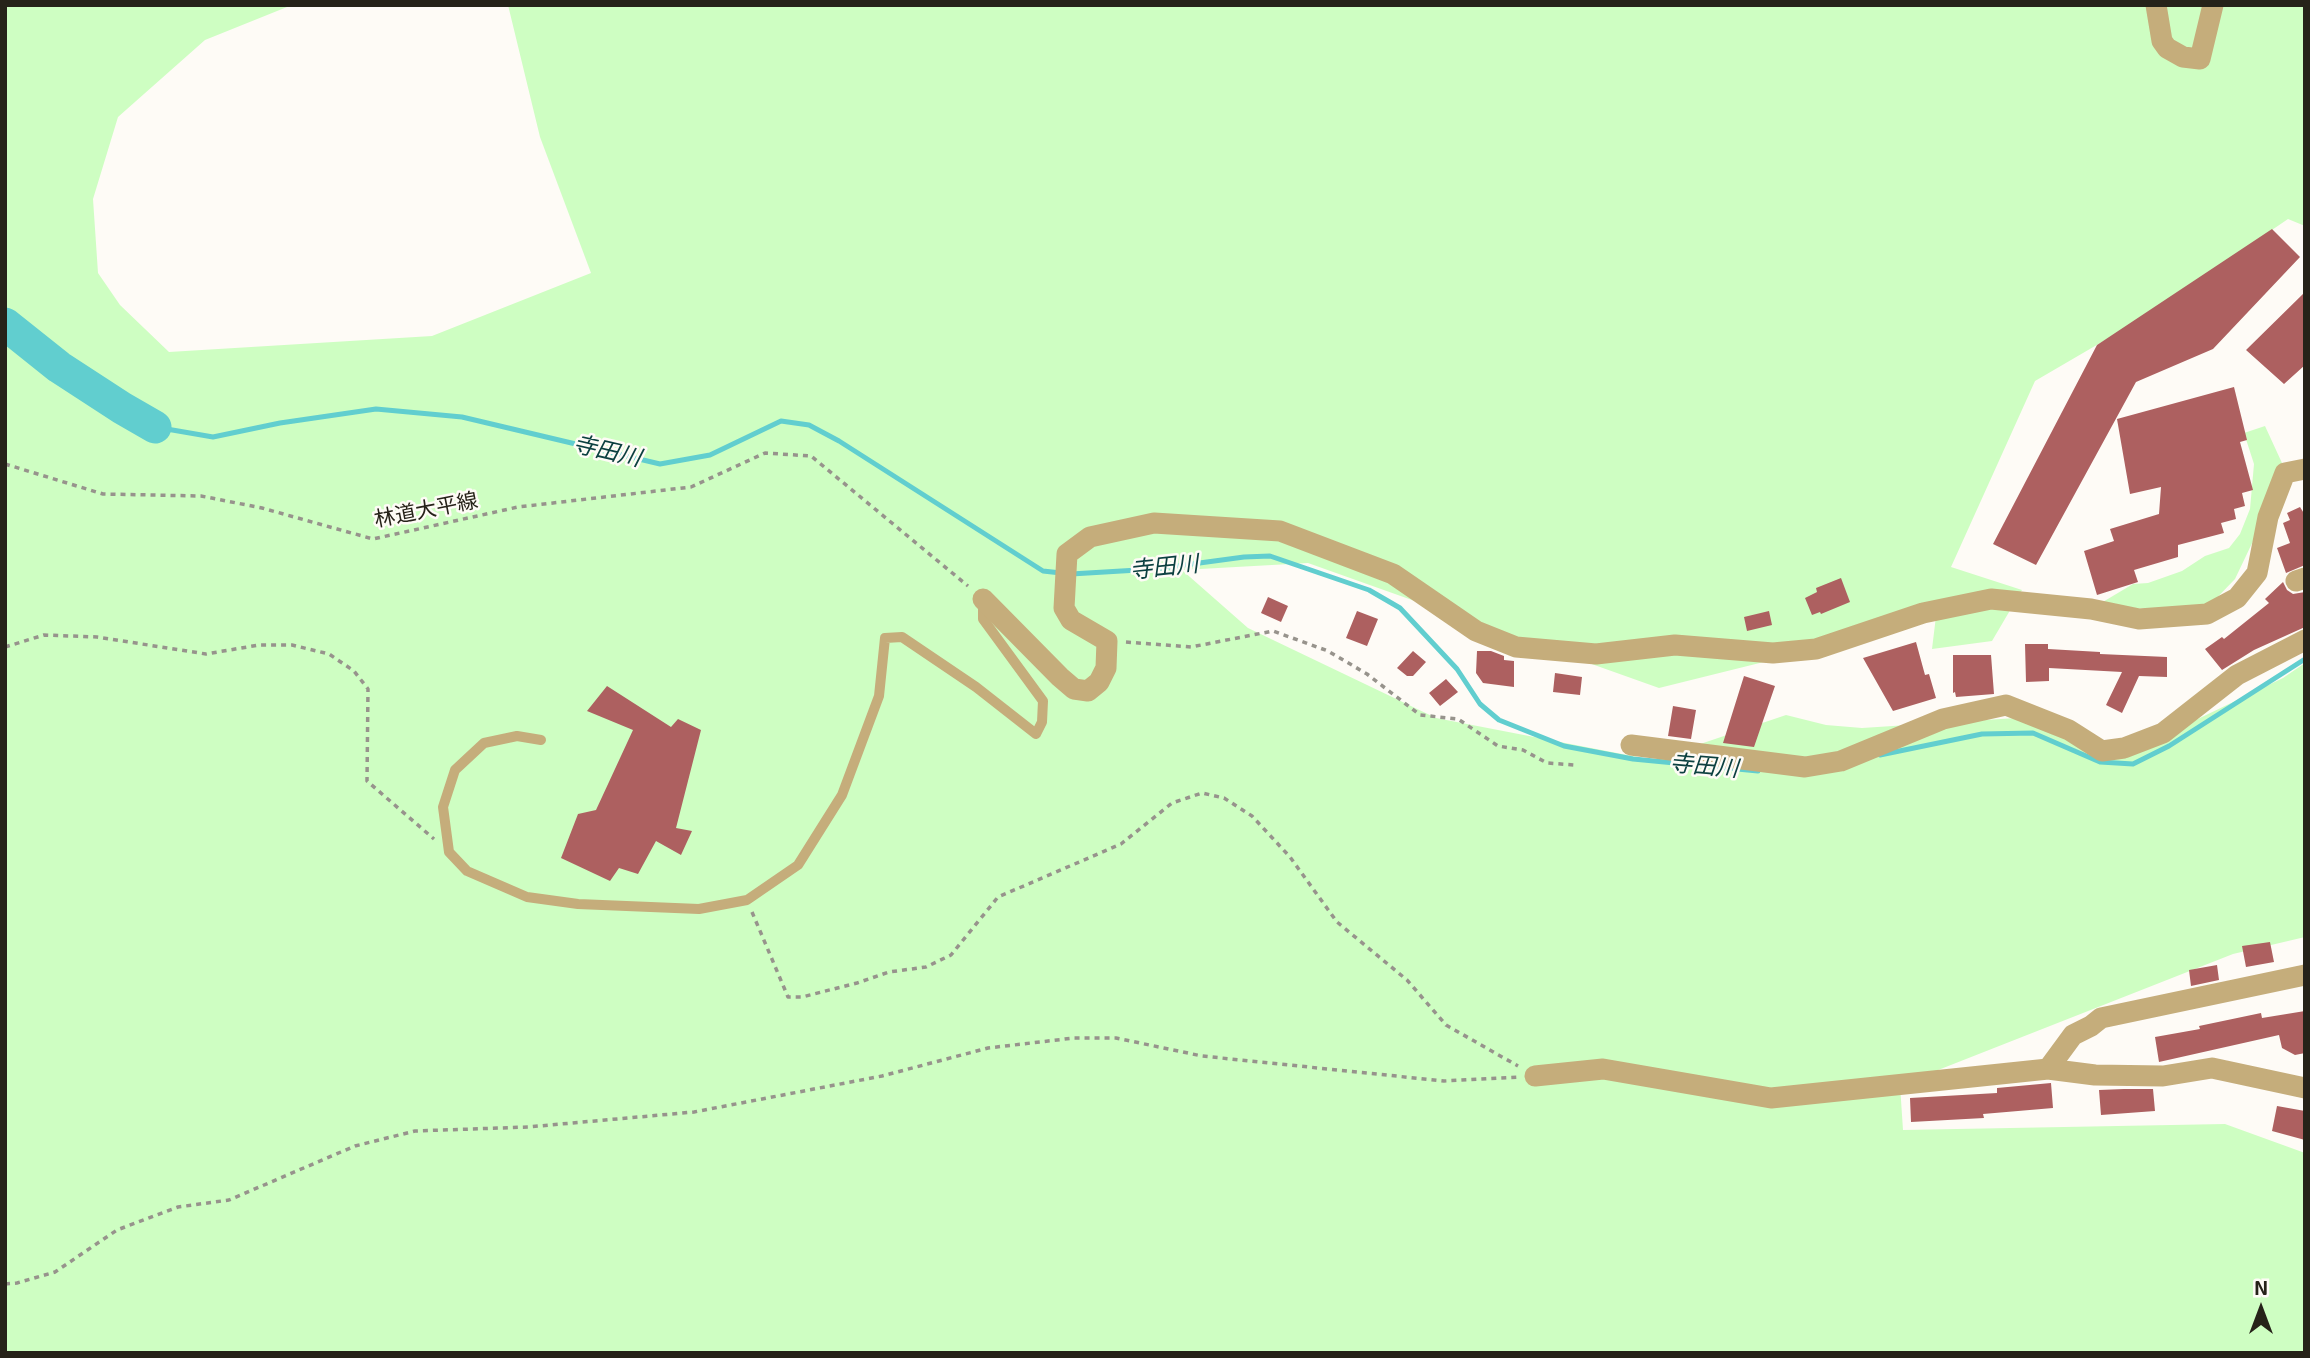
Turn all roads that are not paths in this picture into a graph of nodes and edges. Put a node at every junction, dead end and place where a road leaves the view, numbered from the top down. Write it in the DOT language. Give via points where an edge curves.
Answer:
graph roads {
  1 [pos="2156,5"];
  2 [pos="2213,5"];
  3 [pos="2305,469"];
  4 [pos="983,599"];
  5 [pos="2305,640"];
  6 [pos="541,740"];
  7 [pos="1631,745"];
  8 [pos="2305,975"];
  9 [pos="2048,1069"];
  10 [pos="1535,1076"];
  11 [pos="2305,1088"];
  1 -- 2 [label="street" via="2167,48 2183,57 2200,58"];
  3 -- 4 [label="street" via="2285,473 2268,517 2257,573 2237,598 2207,614 2139,619 1992,599 1923,613 1816,649 1773,653 1675,645 1596,654 1516,647 1476,631 1393,575 1280,531 1154,523 1090,537 1067,554 1064,608 1071,620 1107,641 1106,668 1088,691 1074,689"];
  4 -- 6 [label="lane" via="983,619 1043,701 1036,734 902,637 885,639 879,696 842,795 798,865 747,900 699,909 578,904 527,897 467,872 449,852 443,807 454,770 485,743 517,736"];
  5 -- 7 [label="street" via="2237,675 2163,733 2113,750 2102,751 2069,730 2006,705 1943,719 1841,761 1805,767"];
  8 -- 9 [label="street" via="2101,1018 2073,1035"];
  9 -- 10 [label="street" via="1771,1098 1603,1069"];
  9 -- 11 [label="street" via="2162,1076 2212,1068"];
}
